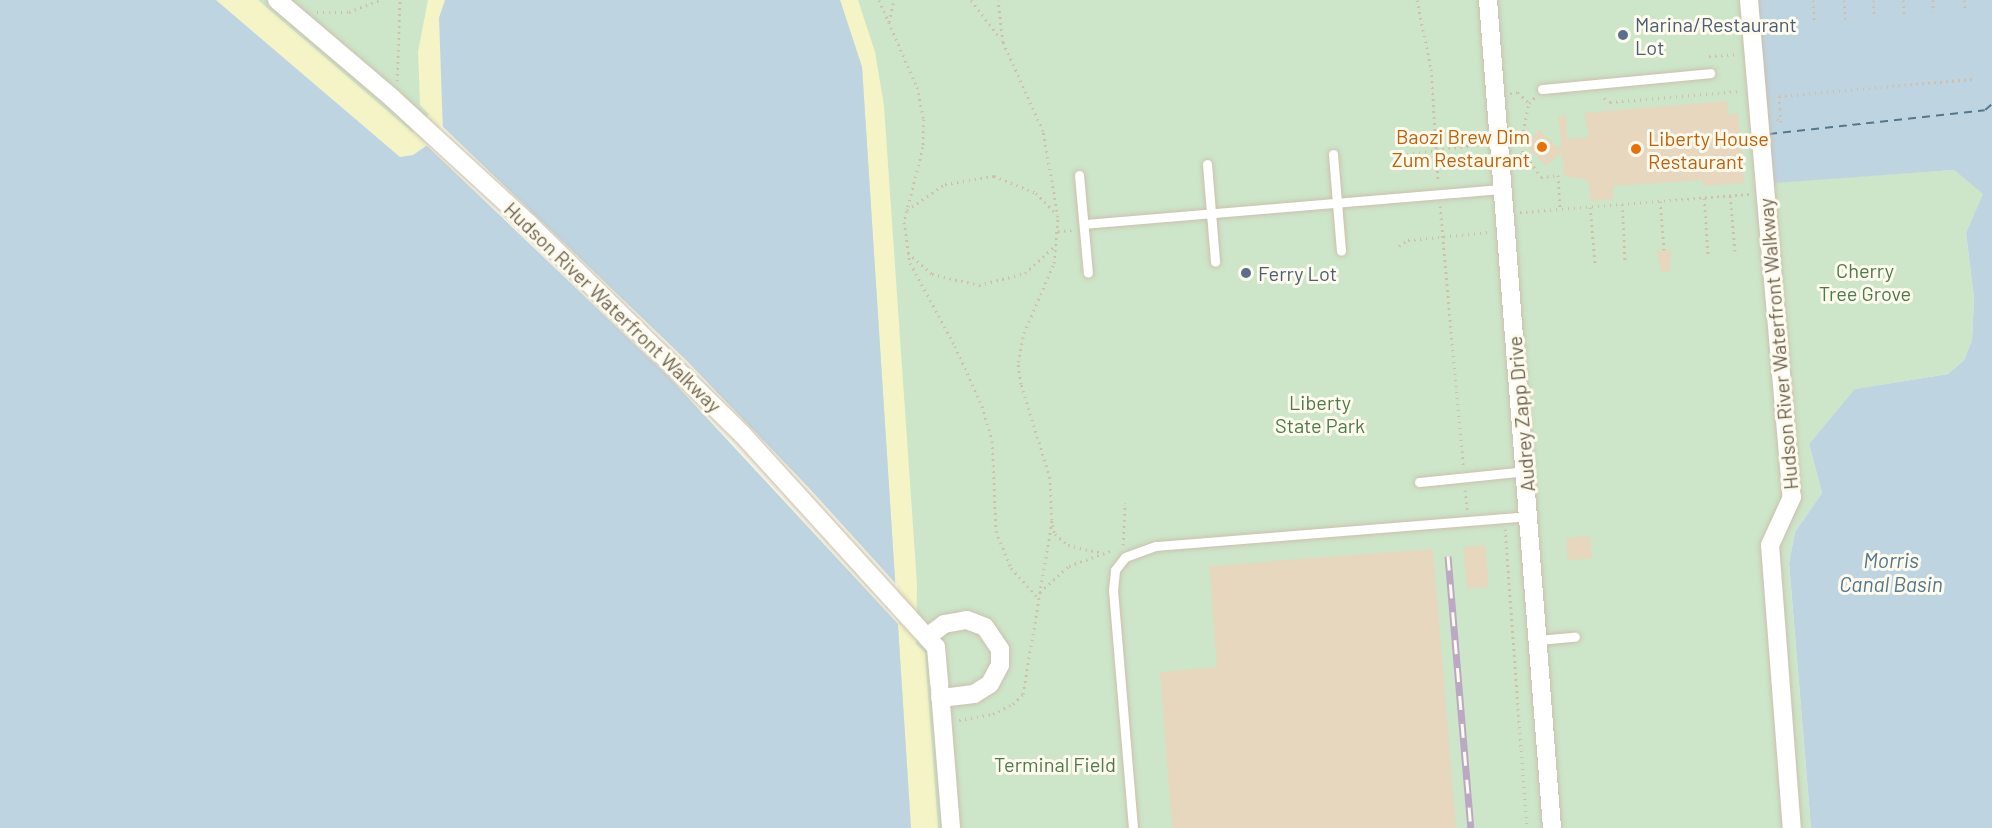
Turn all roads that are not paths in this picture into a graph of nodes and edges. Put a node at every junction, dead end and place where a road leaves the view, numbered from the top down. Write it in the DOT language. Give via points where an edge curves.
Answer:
graph roads {
  1 [pos="277,0"];
  2 [pos="1488,0"];
  3 [pos="1749,0"];
  4 [pos="1710,73"];
  5 [pos="1542,89"];
  6 [pos="1333,154"];
  7 [pos="1207,164"];
  8 [pos="1079,175"];
  9 [pos="1503,189"];
  10 [pos="1337,203"];
  11 [pos="1211,213"];
  12 [pos="1084,224"];
  13 [pos="1341,251"];
  14 [pos="1215,262"];
  15 [pos="1088,273"];
  16 [pos="1527,471"];
  17 [pos="1419,482"];
  18 [pos="1529,516"];
  19 [pos="923,632"];
  20 [pos="1575,637"];
  21 [pos="1538,640"];
  22 [pos="940,691"];
  23 [pos="951,828"];
  24 [pos="1133,828"];
  25 [pos="1552,828"];
  26 [pos="1792,828"];
  1 -- 19 [label="street, Hudson River Waterfront Walkway" via="420,123 637,328 742,434"];
  2 -- 9 [label="street, Audrey Zapp Drive"];
  3 -- 26 [label="street, Hudson River Waterfront Walkway" via="1792,497 1770,545"];
  4 -- 5 [label="lane"];
  6 -- 10 [label="lane"];
  7 -- 11 [label="lane"];
  8 -- 12 [label="lane"];
  9 -- 10 [label="lane"];
  9 -- 16 [label="street, Audrey Zapp Drive" via="1510,219"];
  10 -- 11 [label="lane"];
  10 -- 13 [label="lane"];
  11 -- 12 [label="lane"];
  11 -- 14 [label="lane"];
  12 -- 15 [label="lane"];
  16 -- 17 [label="lane"];
  16 -- 18 [label="street, Audrey Zapp Drive"];
  18 -- 21 [label="street, Audrey Zapp Drive"];
  18 -- 24 [label="lane" via="1141,548 1119,562 1113,579"];
  19 -- 22 [label="street, Hudson River Waterfront Walkway" via="936,647"];
  19 -- 22 [label="street" via="967,620 985,627 999,649 1000,665 990,684 974,694"];
  20 -- 21 [label="lane"];
  21 -- 25 [label="street, Audrey Zapp Drive"];
  22 -- 23 [label="street, Hudson River Waterfront Walkway"];
}
